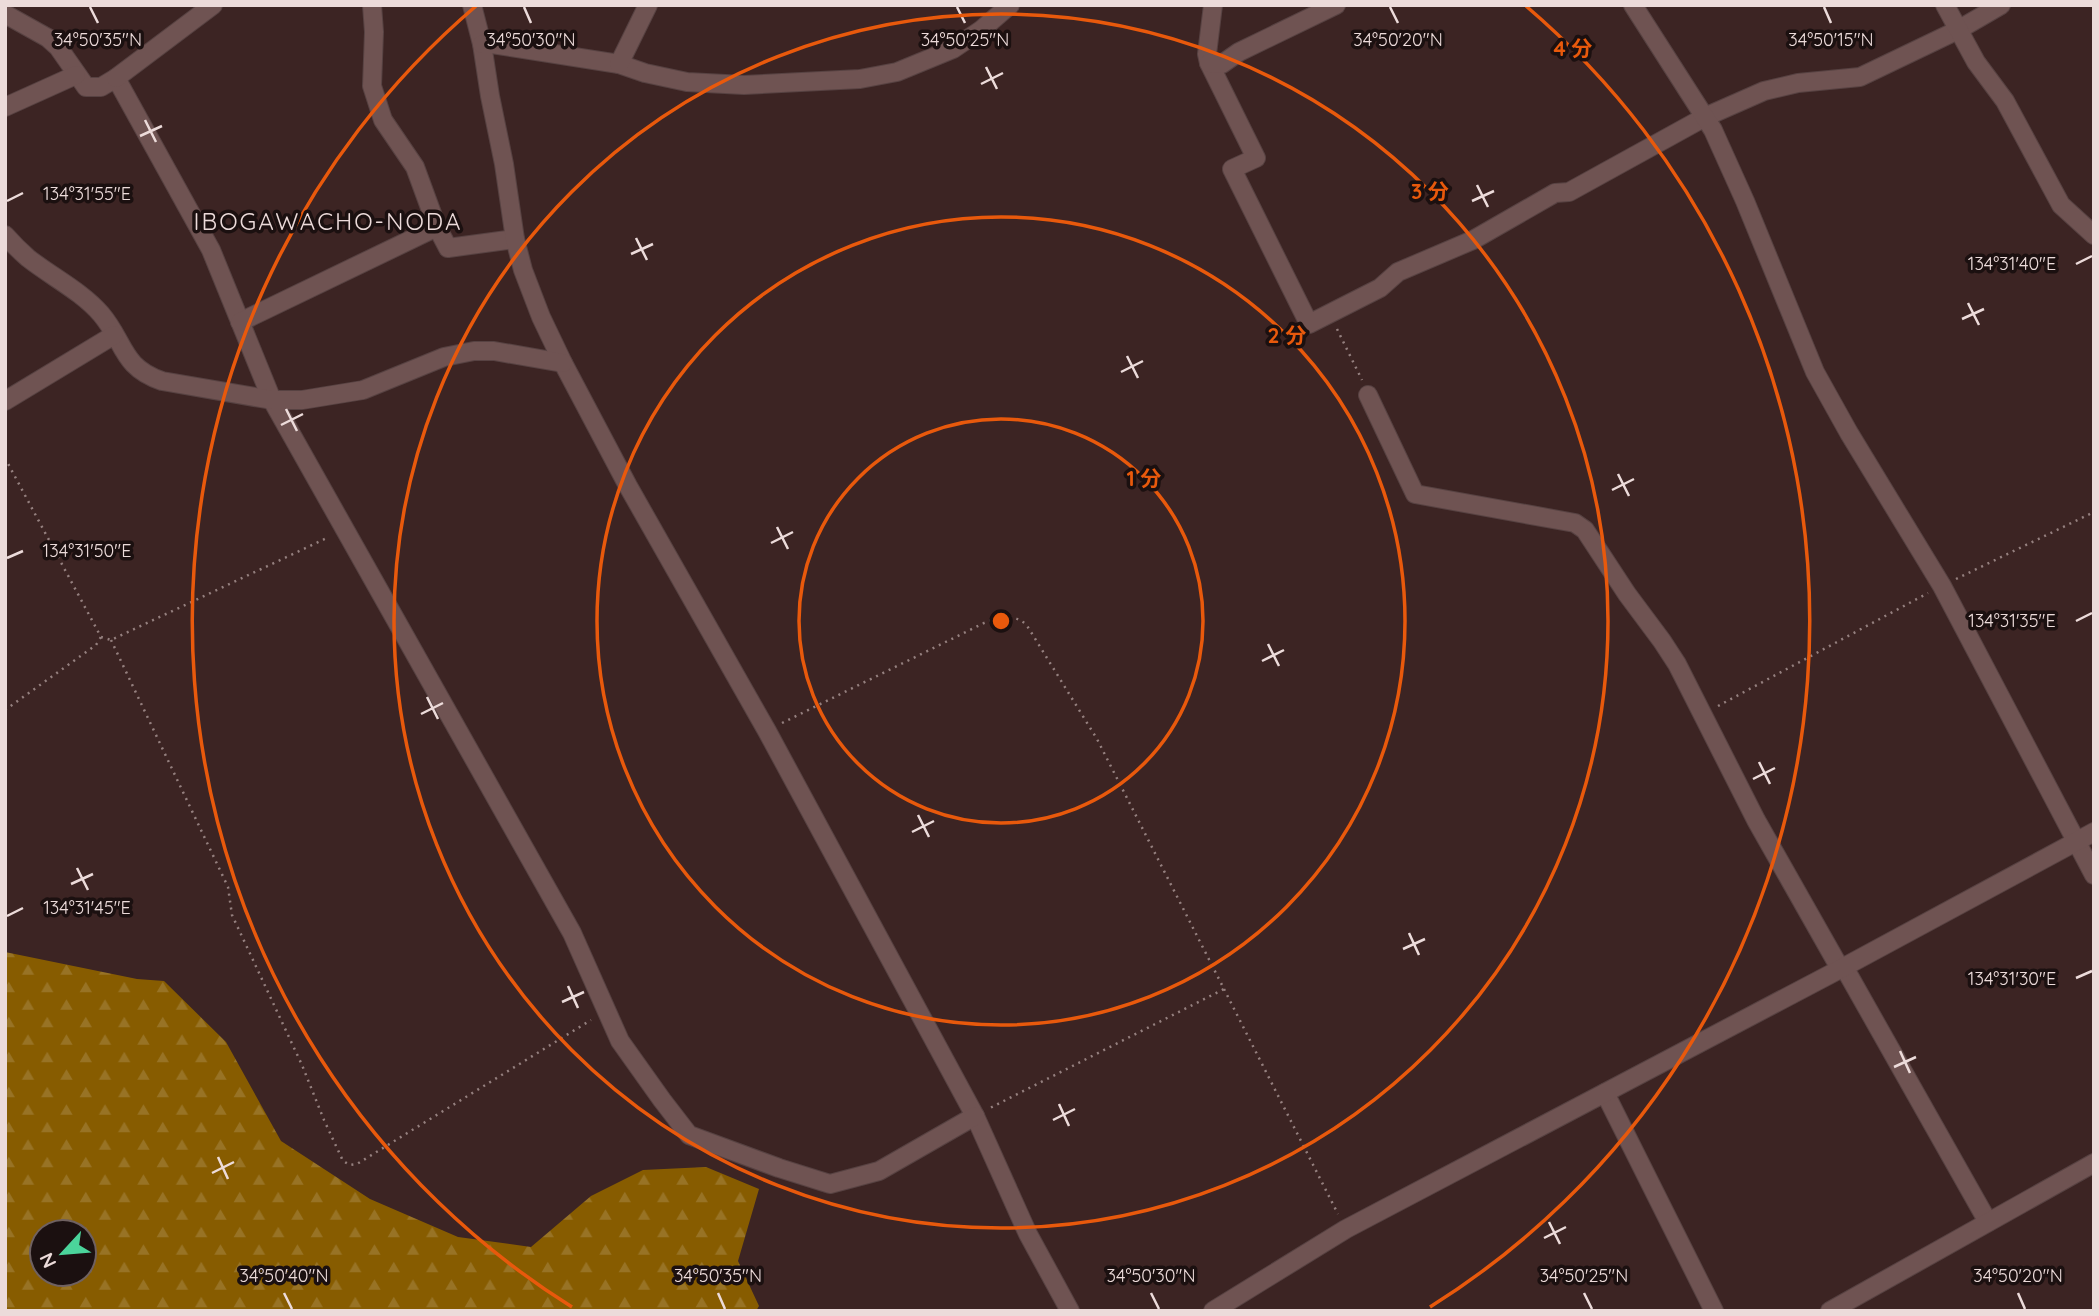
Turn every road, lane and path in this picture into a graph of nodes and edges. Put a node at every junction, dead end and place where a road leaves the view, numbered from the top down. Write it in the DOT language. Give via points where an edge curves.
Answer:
graph roads {
  1 [pos="213,5"];
  2 [pos="372,5"];
  3 [pos="472,5"];
  4 [pos="648,5"];
  5 [pos="1010,5"];
  6 [pos="1213,5"];
  7 [pos="1336,5"];
  8 [pos="1633,5"];
  9 [pos="1945,5"];
  10 [pos="2001,5"];
  11 [pos="5,13"];
  12 [pos="1958,30"];
  13 [pos="482,44"];
  14 [pos="1209,63"];
  15 [pos="619,64"];
  16 [pos="76,75"];
  17 [pos="116,78"];
  18 [pos="5,107"];
  19 [pos="1705,117"];
  20 [pos="437,227"];
  21 [pos="5,234"];
  22 [pos="2094,235"];
  23 [pos="515,239"];
  24 [pos="1329,314"];
  25 [pos="240,322"];
  26 [pos="114,335"];
  27 [pos="563,363"];
  28 [pos="1368,395"];
  29 [pos="272,400"];
  30 [pos="5,401"];
  31 [pos="5,458"];
  32 [pos="2094,512"];
  33 [pos="345,529"];
  34 [pos="1942,586"];
  35 [pos="101,637"];
  36 [pos="111,640"];
  37 [pos="5,710"];
  38 [pos="1703,714"];
  39 [pos="767,731"];
  40 [pos="2094,832"];
  41 [pos="2075,842"];
  42 [pos="2094,875"];
  43 [pos="1844,967"];
  44 [pos="1224,989"];
  45 [pos="608,1010"];
  46 [pos="1605,1093"];
  47 [pos="975,1116"];
  48 [pos="2094,1163"];
  49 [pos="1988,1222"];
  50 [pos="1346,1229"];
  51 [pos="1070,1311"];
  52 [pos="1213,1311"];
  53 [pos="1714,1311"];
  54 [pos="1830,1311"];
  1 -- 17 [label="street"];
  2 -- 20 [label="street" via="372,86 383,120 415,167"];
  3 -- 13 [label="street"];
  4 -- 15 [label="street"];
  5 -- 15 [label="street" via="953,49 897,72 860,79 744,85 687,82"];
  6 -- 14 [label="street"];
  7 -- 14 [label="street" via="1222,64"];
  8 -- 19 [label="street"];
  9 -- 12 [label="street"];
  10 -- 12 [label="street"];
  11 -- 16 [label="street" via="48,38"];
  12 -- 19 [label="street" via="1860,76 1764,91"];
  12 -- 22 [label="street" via="2006,101 2061,205"];
  13 -- 15 [label="street"];
  13 -- 23 [label="street"];
  14 -- 24 [label="street" via="1256,158 1232,169 1309,324"];
  16 -- 17 [label="street" via="86,87 101,88"];
  16 -- 18 [label="street"];
  17 -- 25 [label="street" via="211,250"];
  19 -- 24 [label="street" via="1569,192 1555,193 1473,240 1398,272 1380,288"];
  19 -- 34 [label="street" via="1815,372"];
  20 -- 23 [label="street" via="448,248"];
  20 -- 25 [label="street"];
  21 -- 26 [label="street" via="27,257 82,296"];
  23 -- 27 [label="street" via="541,317"];
  24 -- 28 [label="path"];
  25 -- 29 [label="street"];
  26 -- 29 [label="street" via="135,367 150,377"];
  26 -- 30 [label="street"];
  27 -- 29 [label="street" via="474,351 444,357 363,390"];
  27 -- 39 [label="street"];
  28 -- 38 [label="street" via="1415,494 1575,523 1585,530 1662,641"];
  29 -- 33 [label="street"];
  31 -- 35 [label="path"];
  32 -- 34 [label="path"];
  33 -- 36 [label="path"];
  33 -- 45 [label="street" via="572,933"];
  34 -- 38 [label="path"];
  34 -- 41 [label="street"];
  35 -- 36 [label="path"];
  35 -- 37 [label="path"];
  36 -- 45 [label="path" via="228,887 232,915 344,1161 357,1164"];
  38 -- 43 [label="street" via="1768,841 1837,963"];
  39 -- 44 [label="path" via="984,622 1016,617 1026,624 1097,739"];
  39 -- 47 [label="street"];
  40 -- 41 [label="street"];
  41 -- 42 [label="street"];
  41 -- 43 [label="street"];
  43 -- 46 [label="street"];
  43 -- 49 [label="street"];
  44 -- 47 [label="path"];
  44 -- 50 [label="path"];
  45 -- 47 [label="street" via="621,1041 689,1135 830,1184 879,1171"];
  46 -- 50 [label="street"];
  46 -- 53 [label="street"];
  47 -- 51 [label="street" via="1028,1234"];
  48 -- 49 [label="street"];
  49 -- 54 [label="street"];
  50 -- 52 [label="street"];
}
